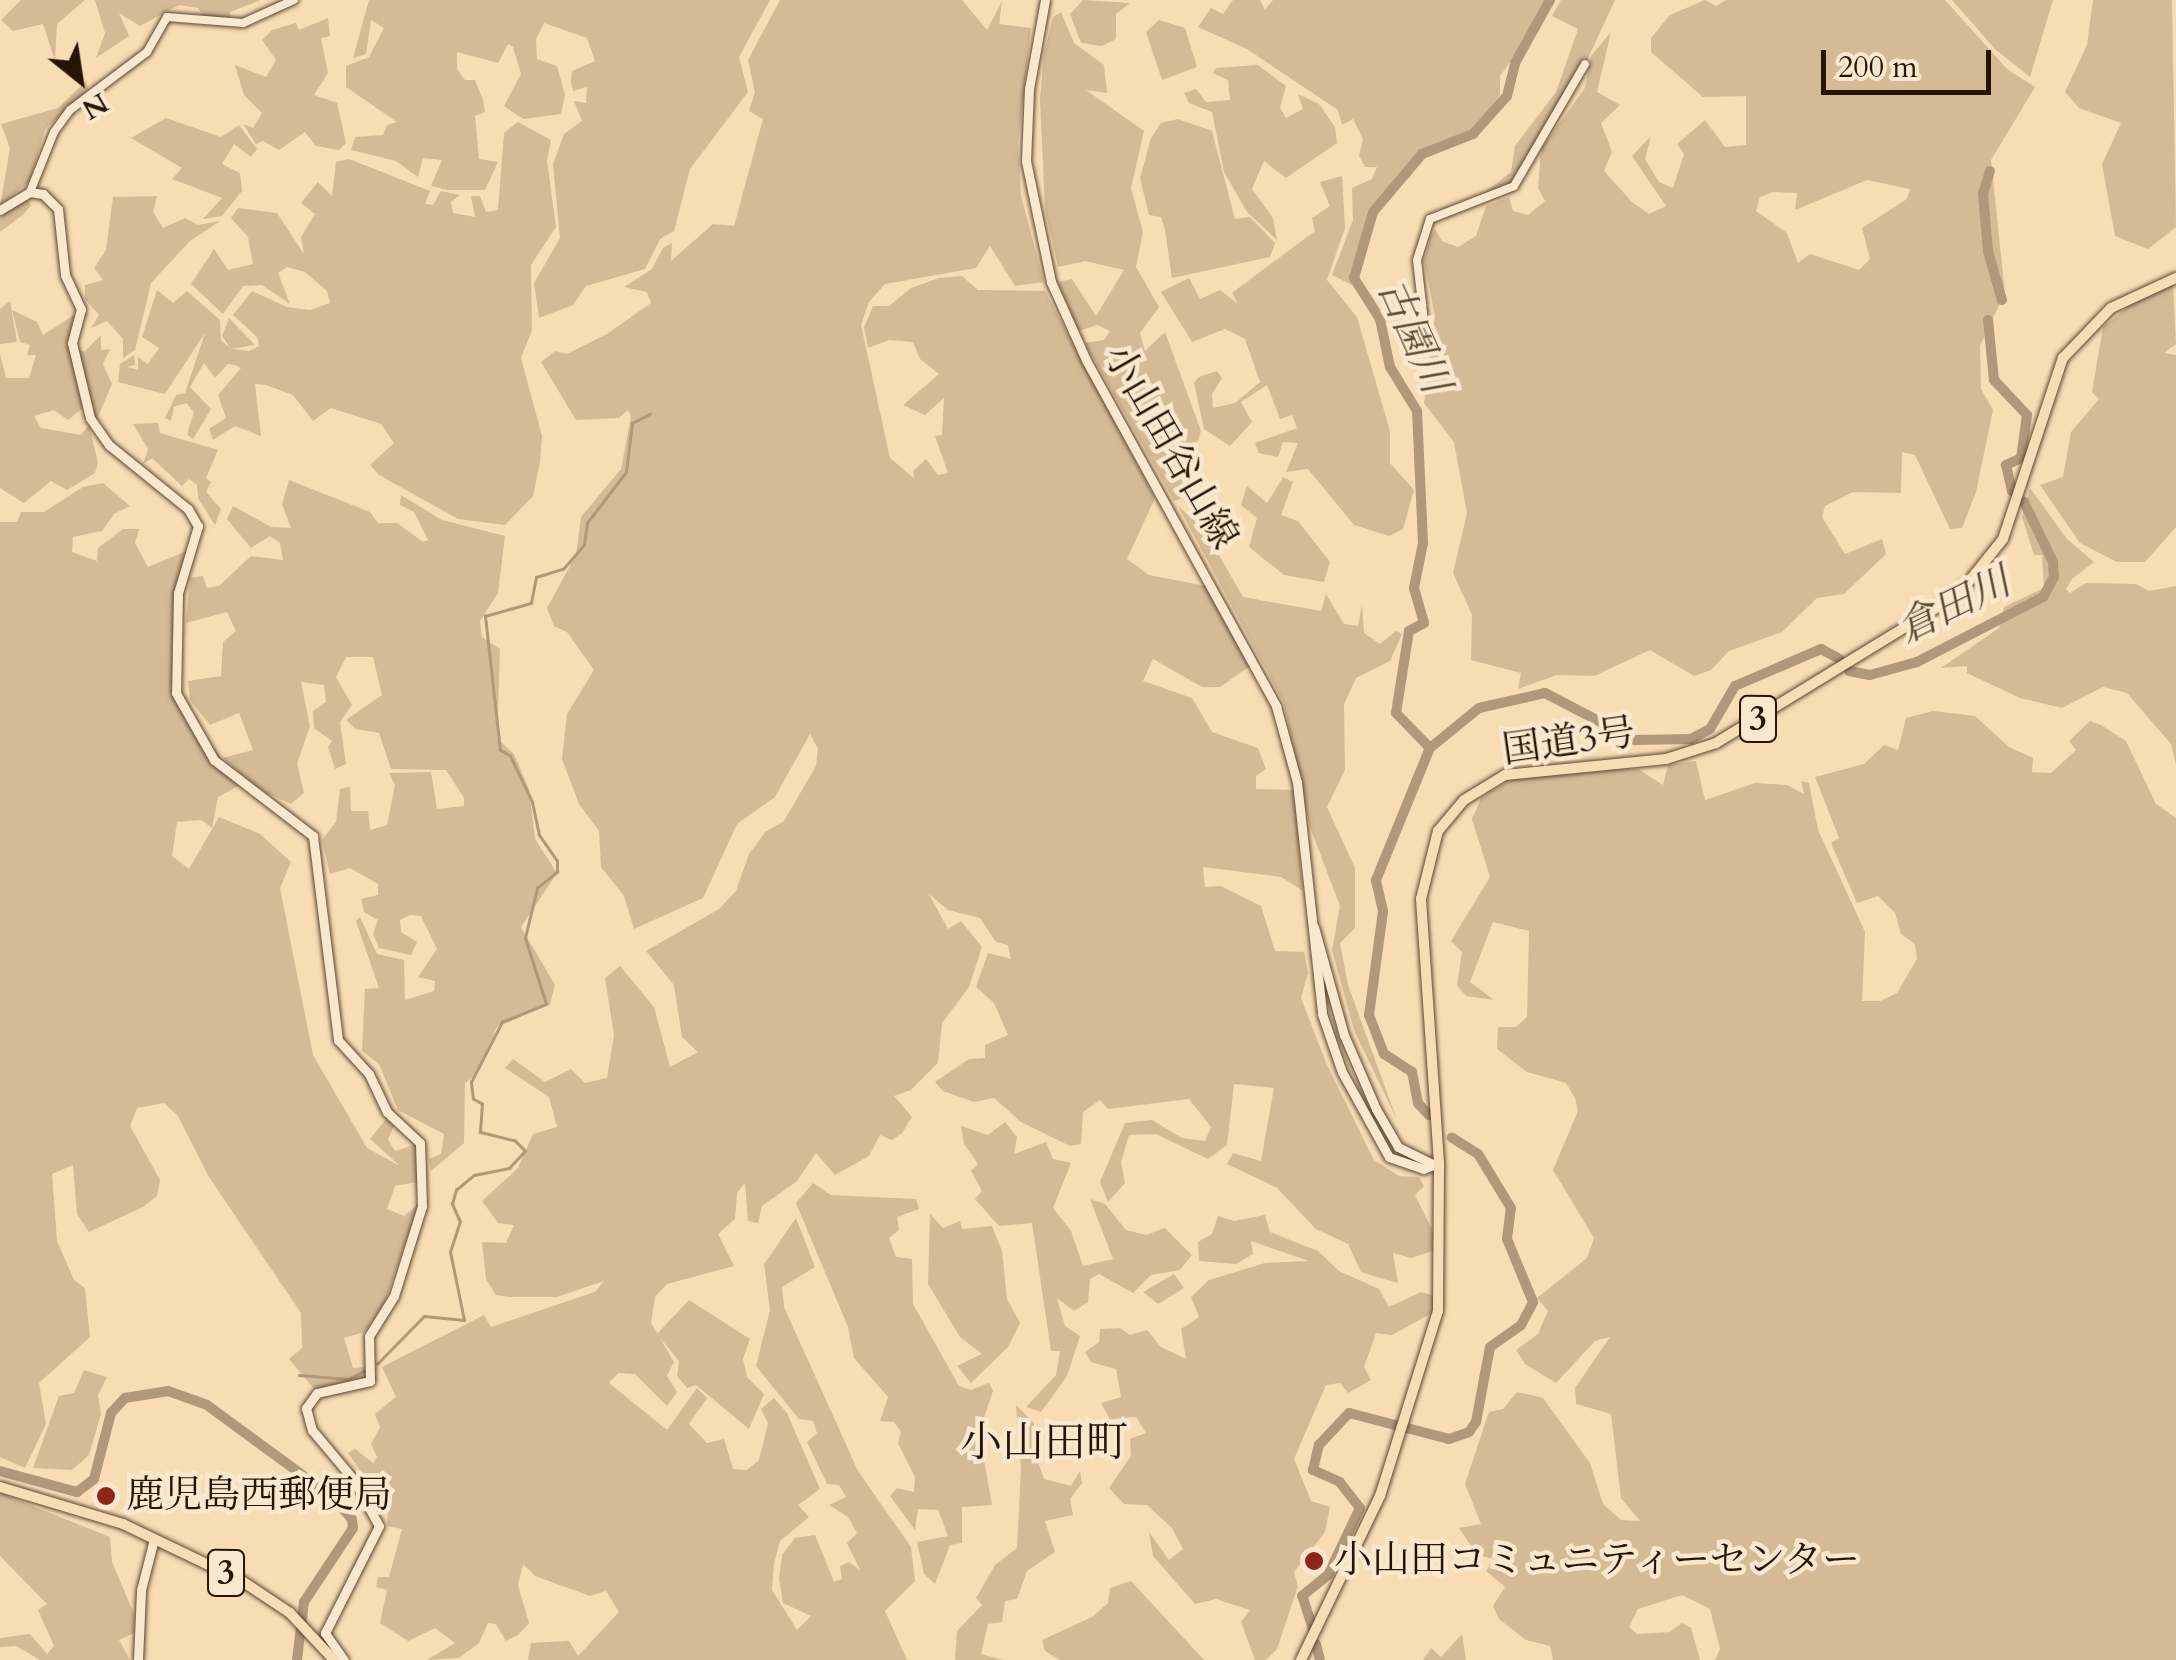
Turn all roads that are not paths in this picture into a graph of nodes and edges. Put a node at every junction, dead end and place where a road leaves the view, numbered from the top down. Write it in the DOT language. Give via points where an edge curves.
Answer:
graph roads {
  1 [pos="294,0"];
  2 [pos="1045,0"];
  3 [pos="1585,64"];
  4 [pos="30,192"];
  5 [pos="0,210"];
  6 [pos="2176,278"];
  7 [pos="1424,322"];
  8 [pos="1439,1163"];
  9 [pos="0,1487"];
  10 [pos="154,1539"];
  11 [pos="138,1660"];
  12 [pos="334,1660"];
  13 [pos="344,1660"];
  14 [pos="1300,1660"];
  1 -- 4 [label="street" via="242,23 167,17 147,52 70,110"];
  2 -- 8 [label="main road, 小山田谷山線" via="1026,136 1041,253 1086,360 1270,690 1297,782 1322,1014 1362,1115 1397,1163"];
  3 -- 7 [label="street" via="1514,186 1430,219 1417,260"];
  4 -- 5 [label="main road"];
  4 -- 13 [label="main road" via="47,196 58,209 66,275 82,313 72,344 92,422 198,526 178,593 176,693 214,760 313,836 338,1040 368,1074 387,1112 420,1144 422,1206 394,1296 369,1336 370,1381 317,1393 306,1408 312,1430 354,1480 379,1526 325,1633"];
  6 -- 8 [label="highway, 国道3号 / 3" via="2111,308 2063,358 2003,539 1959,594 1701,750 1522,770 1479,789 1453,811 1431,846 1422,882"];
  8 -- 14 [label="highway, 国道3号 / 3" via="1440,1296 1404,1426"];
  9 -- 10 [label="highway, 3"];
  10 -- 11 [label="main road" via="142,1582"];
  10 -- 12 [label="highway, 3" via="242,1581 292,1616"];
}
